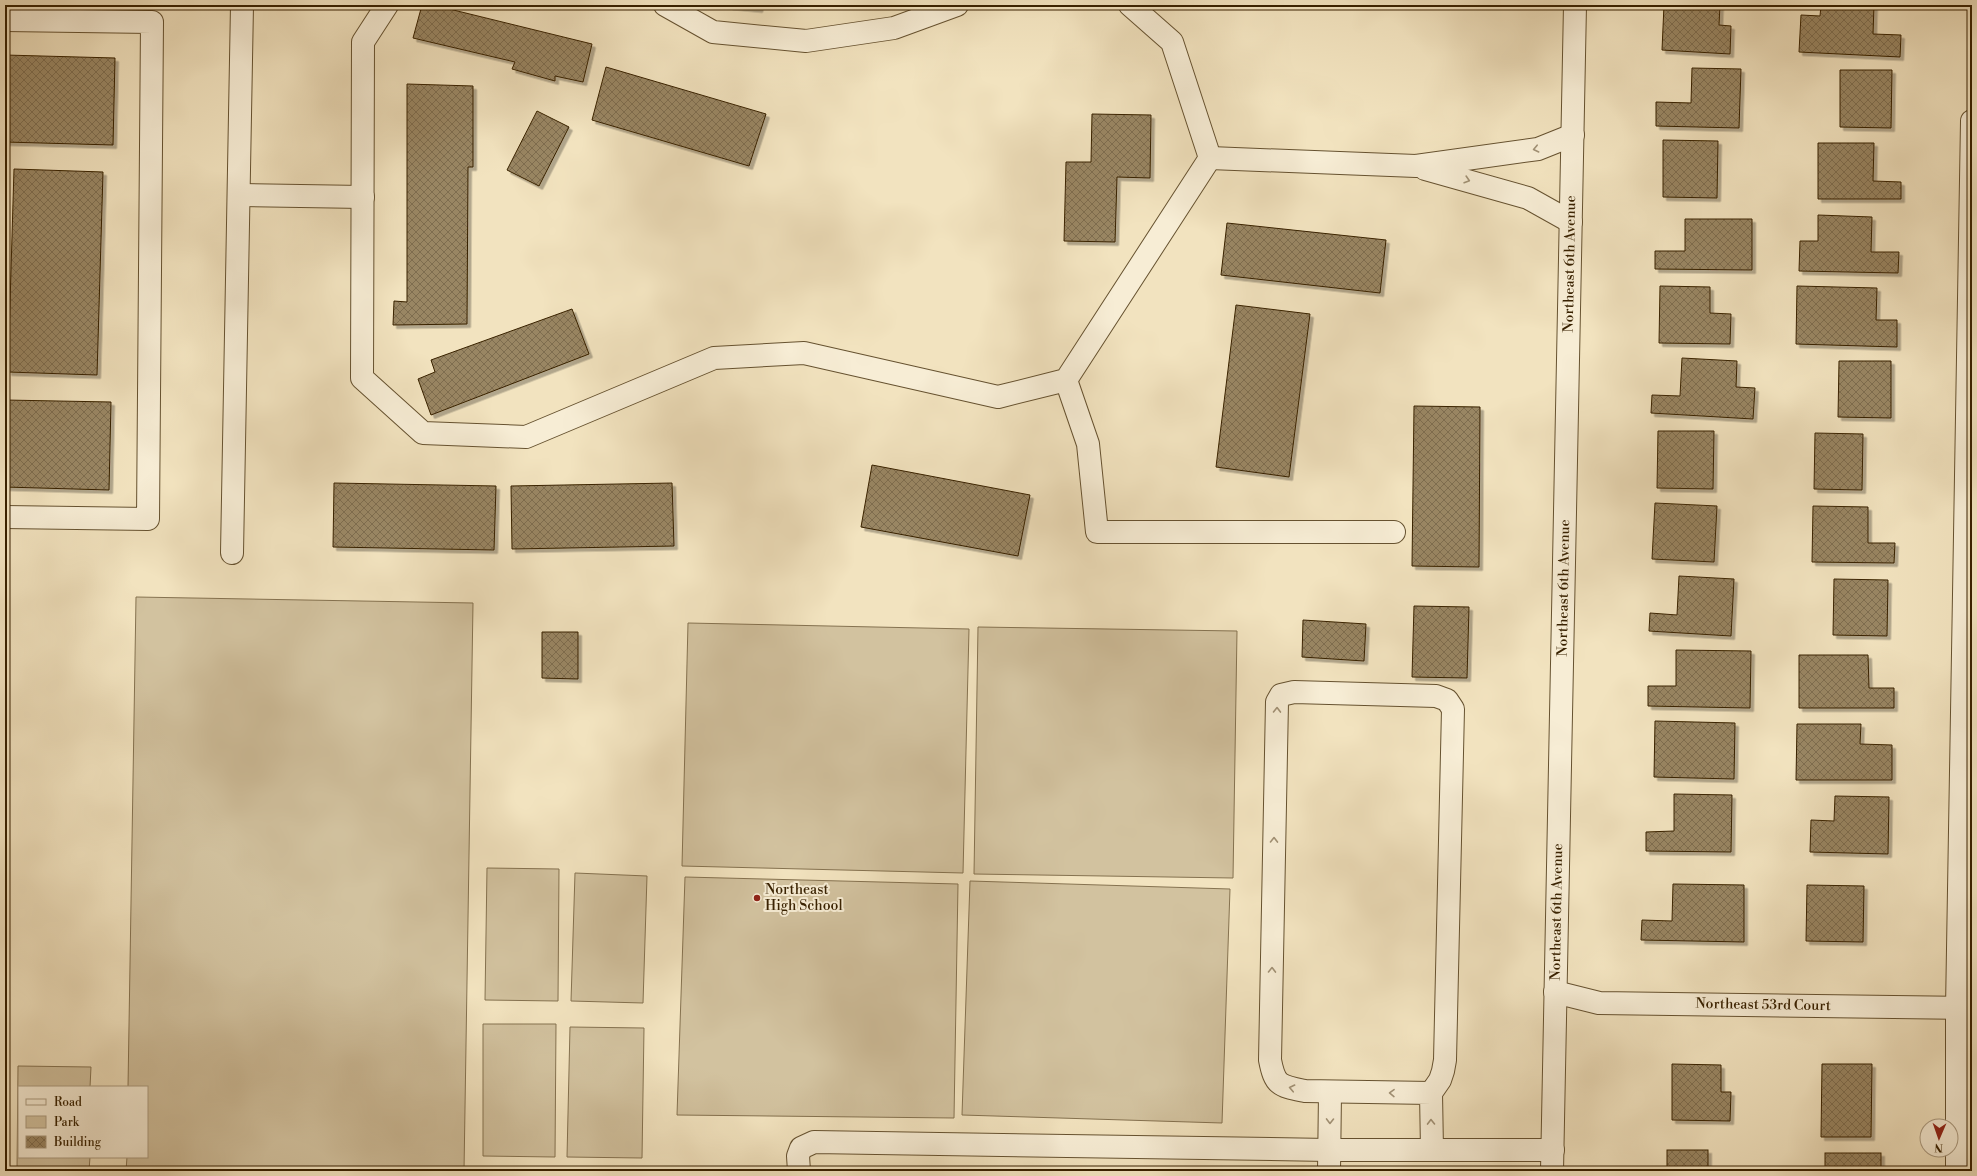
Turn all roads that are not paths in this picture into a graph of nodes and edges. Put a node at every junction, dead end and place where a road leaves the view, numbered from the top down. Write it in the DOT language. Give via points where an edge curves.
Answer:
graph roads {
  1 [pos="242,5"];
  2 [pos="387,5"];
  3 [pos="665,5"];
  4 [pos="957,5"];
  5 [pos="1130,5"];
  6 [pos="1576,5"];
  7 [pos="5,20"];
  8 [pos="1972,121"];
  9 [pos="1573,135"];
  10 [pos="1210,158"];
  11 [pos="1416,166"];
  12 [pos="239,195"];
  13 [pos="363,197"];
  14 [pos="1571,222"];
  15 [pos="1066,380"];
  16 [pos="5,517"];
  17 [pos="1394,532"];
  18 [pos="232,554"];
  19 [pos="1555,992"];
  20 [pos="1964,1008"];
  21 [pos="1330,1092"];
  22 [pos="1431,1093"];
  23 [pos="1329,1150"];
  24 [pos="1432,1150"];
  25 [pos="1552,1160"];
  26 [pos="799,1171"];
  27 [pos="1329,1171"];
  28 [pos="1957,1171"];
  1 -- 12 [label="street"];
  2 -- 13 [label="street" via="363,42"];
  3 -- 4 [label="street" via="713,32 806,41 894,28"];
  5 -- 10 [label="street" via="1172,42"];
  6 -- 9 [label="street, Northeast 6th Avenue"];
  7 -- 16 [label="street" via="152,22 148,519"];
  8 -- 20 [label="street"];
  9 -- 11 [label="street, one-way" via="1538,149"];
  9 -- 14 [label="street, Northeast 6th Avenue"];
  10 -- 11 [label="street"];
  10 -- 15 [label="street"];
  11 -- 14 [label="street, one-way" via="1528,198"];
  12 -- 13 [label="street"];
  12 -- 18 [label="street"];
  13 -- 15 [label="street" via="362,378 423,433 526,438 714,358 804,353 998,397"];
  14 -- 19 [label="street, Northeast 6th Avenue"];
  15 -- 17 [label="street" via="1088,444 1097,532"];
  19 -- 20 [label="street, Northeast 53rd Court" via="1599,1003"];
  19 -- 25 [label="street, Northeast 6th Avenue"];
  20 -- 28 [label="street"];
  22 -- 21 [label="street, one-way"];
  21 -- 22 [label="street, one-way" via="1285,1087 1274,1078 1270,1060 1277,702 1281,695 1294,692 1436,696 1447,700 1453,709 1445,1060 1440,1080"];
  21 -- 23 [label="street, one-way"];
  24 -- 22 [label="street, one-way"];
  23 -- 24 [label="street"];
  23 -- 26 [label="street" via="814,1142 801,1148 798,1156"];
  23 -- 27 [label="street"];
  24 -- 25 [label="street"];
}
